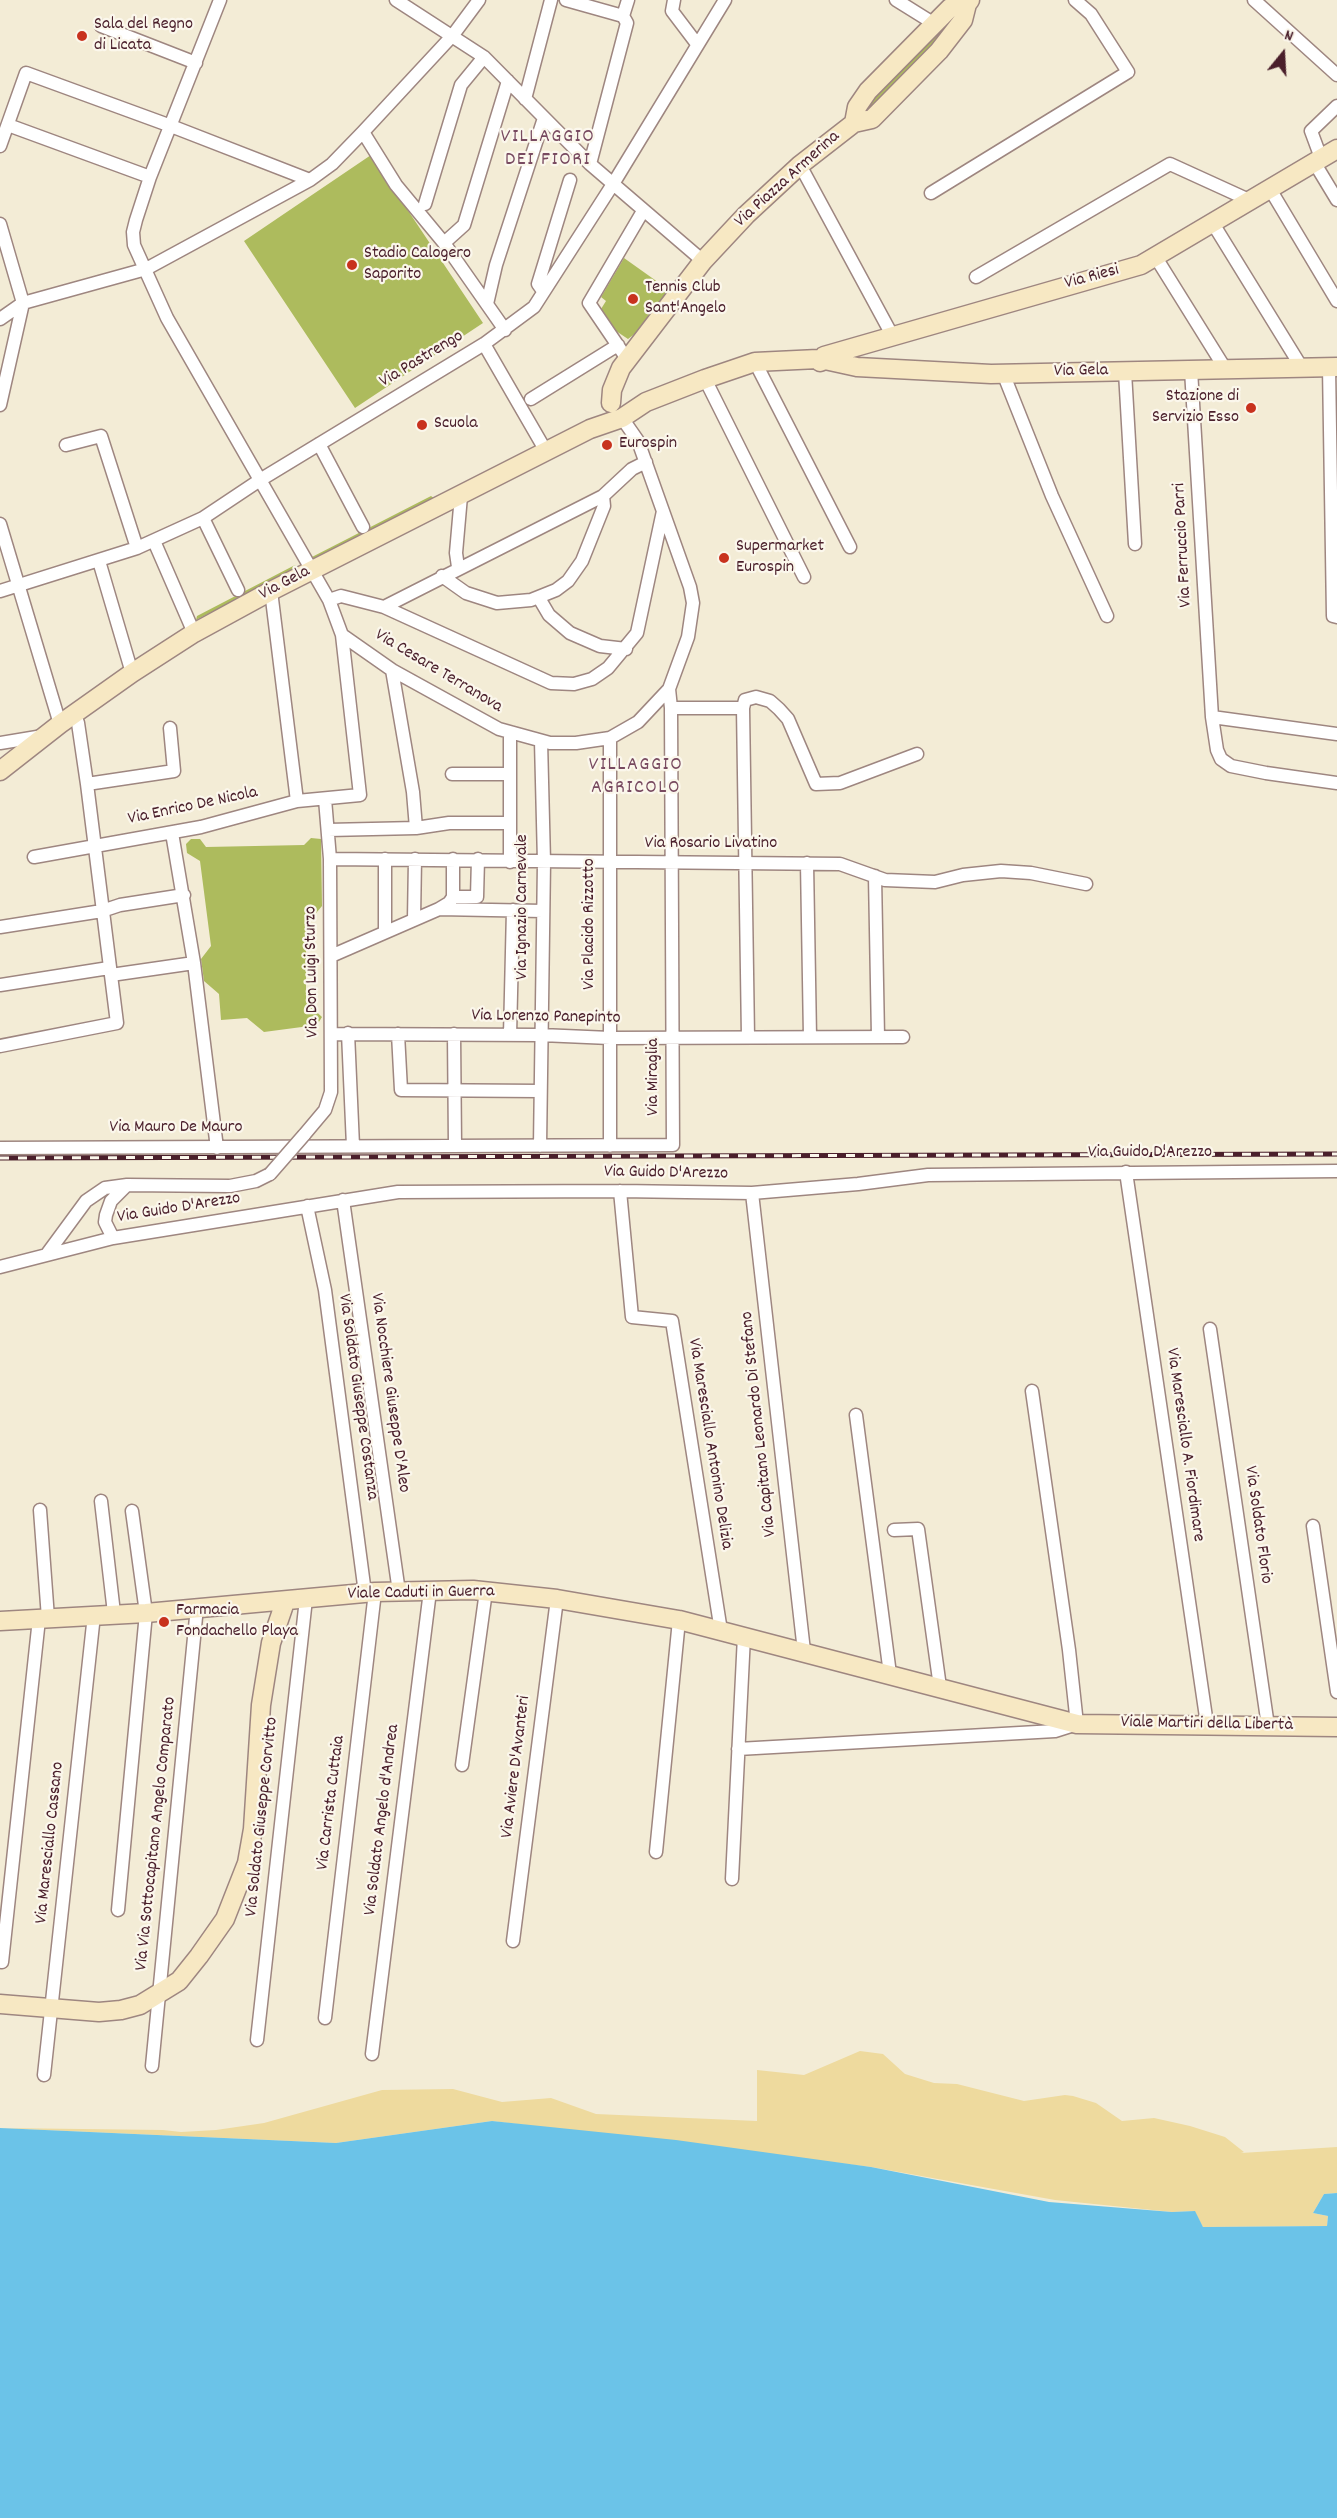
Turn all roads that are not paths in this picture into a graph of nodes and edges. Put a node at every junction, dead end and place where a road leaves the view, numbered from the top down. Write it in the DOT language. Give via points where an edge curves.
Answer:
graph roads {
  1 [pos="220,0"];
  2 [pos="396,0"];
  3 [pos="478,0"];
  4 [pos="551,0"];
  5 [pos="566,0"];
  6 [pos="628,0"];
  7 [pos="674,0"];
  8 [pos="725,0"];
  9 [pos="896,0"];
  10 [pos="1075,0"];
  11 [pos="1254,0"];
  12 [pos="969,2"];
  13 [pos="623,16"];
  14 [pos="933,22"];
  15 [pos="101,26"];
  16 [pos="453,35"];
  17 [pos="698,44"];
  18 [pos="484,57"];
  19 [pos="196,63"];
  20 [pos="1337,75"];
  21 [pos="508,81"];
  22 [pos="525,99"];
  23 [pos="1337,106"];
  24 [pos="544,118"];
  25 [pos="854,123"];
  26 [pos="8,125"];
  27 [pos="171,126"];
  28 [pos="363,132"];
  29 [pos="0,146"];
  30 [pos="1324,157"];
  31 [pos="590,164"];
  32 [pos="800,165"];
  33 [pos="150,177"];
  34 [pos="310,180"];
  35 [pos="570,180"];
  36 [pos="613,184"];
  37 [pos="1270,189"];
  38 [pos="931,193"];
  39 [pos="1249,200"];
  40 [pos="1337,200"];
  41 [pos="425,204"];
  42 [pos="643,211"];
  43 [pos="1212,222"];
  44 [pos="0,224"];
  45 [pos="444,243"];
  46 [pos="1155,256"];
  47 [pos="703,261"];
  48 [pos="146,269"];
  49 [pos="976,277"];
  50 [pos="543,291"];
  51 [pos="1337,301"];
  52 [pos="23,303"];
  53 [pos="487,304"];
  54 [pos="0,320"];
  55 [pos="505,330"];
  56 [pos="892,335"];
  57 [pos="484,344"];
  58 [pos="623,352"];
  59 [pos="822,358"];
  60 [pos="755,362"];
  61 [pos="1333,367"];
  62 [pos="1302,368"];
  63 [pos="1191,370"];
  64 [pos="1226,370"];
  65 [pos="1125,372"];
  66 [pos="1002,373"];
  67 [pos="705,379"];
  68 [pos="2,388"];
  69 [pos="531,399"];
  70 [pos="646,402"];
  71 [pos="0,405"];
  72 [pos="619,409"];
  73 [pos="638,441"];
  74 [pos="319,444"];
  75 [pos="66,445"];
  76 [pos="547,453"];
  77 [pos="646,462"];
  78 [pos="260,480"];
  79 [pos="461,496"];
  80 [pos="603,496"];
  81 [pos="663,510"];
  82 [pos="202,518"];
  83 [pos="0,524"];
  84 [pos="363,527"];
  85 [pos="154,541"];
  86 [pos="1135,544"];
  87 [pos="850,547"];
  88 [pos="137,548"];
  89 [pos="99,561"];
  90 [pos="458,567"];
  91 [pos="311,570"];
  92 [pos="442,576"];
  93 [pos="804,577"];
  94 [pos="17,586"];
  95 [pos="238,590"];
  96 [pos="0,591"];
  97 [pos="271,591"];
  98 [pos="539,598"];
  99 [pos="329,600"];
  100 [pos="384,607"];
  101 [pos="1107,616"];
  102 [pos="1337,617"];
  103 [pos="194,633"];
  104 [pos="342,635"];
  105 [pos="600,646"];
  106 [pos="626,649"];
  107 [pos="392,670"];
  108 [pos="132,673"];
  109 [pos="602,673"];
  110 [pos="669,689"];
  111 [pos="671,708"];
  112 [pos="743,708"];
  113 [pos="1212,717"];
  114 [pos="60,724"];
  115 [pos="170,728"];
  116 [pos="510,732"];
  117 [pos="1337,734"];
  118 [pos="610,738"];
  119 [pos="541,741"];
  120 [pos="0,743"];
  121 [pos="917,754"];
  122 [pos="0,771"];
  123 [pos="452,774"];
  124 [pos="509,774"];
  125 [pos="1337,783"];
  126 [pos="87,784"];
  127 [pos="325,799"];
  128 [pos="297,801"];
  129 [pos="510,823"];
  130 [pos="416,828"];
  131 [pos="328,830"];
  132 [pos="172,833"];
  133 [pos="94,845"];
  134 [pos="34,857"];
  135 [pos="330,859"];
  136 [pos="385,859"];
  137 [pos="414,859"];
  138 [pos="453,859"];
  139 [pos="478,860"];
  140 [pos="510,862"];
  141 [pos="544,862"];
  142 [pos="609,862"];
  143 [pos="672,863"];
  144 [pos="745,863"];
  145 [pos="807,863"];
  146 [pos="875,876"];
  147 [pos="1086,884"];
  148 [pos="184,895"];
  149 [pos="453,897"];
  150 [pos="439,909"];
  151 [pos="513,910"];
  152 [pos="102,911"];
  153 [pos="543,911"];
  154 [pos="414,919"];
  155 [pos="0,927"];
  156 [pos="386,932"];
  157 [pos="331,956"];
  158 [pos="194,963"];
  159 [pos="110,972"];
  160 [pos="0,985"];
  161 [pos="348,1033"];
  162 [pos="332,1034"];
  163 [pos="398,1034"];
  164 [pos="454,1034"];
  165 [pos="510,1035"];
  166 [pos="541,1035"];
  167 [pos="673,1037"];
  168 [pos="748,1037"];
  169 [pos="810,1037"];
  170 [pos="878,1037"];
  171 [pos="903,1037"];
  172 [pos="610,1038"];
  173 [pos="0,1046"];
  174 [pos="455,1090"];
  175 [pos="540,1091"];
  176 [pos="353,1146"];
  177 [pos="455,1146"];
  178 [pos="540,1146"];
  179 [pos="610,1146"];
  180 [pos="0,1148"];
  181 [pos="217,1148"];
  182 [pos="1337,1171"];
  183 [pos="1126,1172"];
  184 [pos="127,1185"];
  185 [pos="620,1191"];
  186 [pos="752,1193"];
  187 [pos="343,1200"];
  188 [pos="307,1206"];
  189 [pos="113,1238"];
  190 [pos="47,1254"];
  191 [pos="0,1267"];
  192 [pos="1210,1329"];
  193 [pos="1032,1391"];
  194 [pos="856,1415"];
  195 [pos="101,1501"];
  196 [pos="40,1510"];
  197 [pos="132,1511"];
  198 [pos="1313,1526"];
  199 [pos="894,1530"];
  200 [pos="430,1591"];
  201 [pos="486,1591"];
  202 [pos="399,1592"];
  203 [pos="370,1593"];
  204 [pos="306,1599"];
  205 [pos="557,1599"];
  206 [pos="285,1602"];
  207 [pos="197,1607"];
  208 [pos="114,1613"];
  209 [pos="146,1613"];
  210 [pos="93,1615"];
  211 [pos="44,1619"];
  212 [pos="679,1620"];
  213 [pos="0,1621"];
  214 [pos="721,1630"];
  215 [pos="744,1636"];
  216 [pos="804,1651"];
  217 [pos="890,1674"];
  218 [pos="940,1688"];
  219 [pos="1337,1692"];
  220 [pos="1077,1724"];
  221 [pos="1207,1724"];
  222 [pos="1268,1725"];
  223 [pos="1337,1727"];
  224 [pos="738,1749"];
  225 [pos="462,1765"];
  226 [pos="656,1852"];
  227 [pos="732,1879"];
  228 [pos="118,1910"];
  229 [pos="513,1941"];
  230 [pos="2,1962"];
  231 [pos="159,1994"];
  232 [pos="0,2004"];
  233 [pos="52,2009"];
  234 [pos="325,2018"];
  235 [pos="257,2040"];
  236 [pos="372,2054"];
  237 [pos="152,2066"];
  238 [pos="44,2075"];
  1 -- 19 [label="street"];
  2 -- 16 [label="street"];
  3 -- 16 [label="street"];
  4 -- 22 [label="street"];
  5 -- 13 [label="street"];
  6 -- 13 [label="street"];
  7 -- 17 [label="street" via="672,11"];
  8 -- 17 [label="street, Via Pastrengo"];
  9 -- 14 [label="street"];
  10 -- 38 [label="street" via="1090,14 1128,72"];
  11 -- 20 [label="street"];
  12 -- 14 [label="street" via="950,8"];
  12 -- 25 [label="street, Via Piazza Armerina" via="963,21 913,79 872,119"];
  13 -- 31 [label="street" via="627,23"];
  14 -- 25 [label="street" via="868,91 857,106"];
  15 -- 19 [label="street"];
  16 -- 18 [label="street"];
  16 -- 28 [label="street"];
  17 -- 36 [label="street, Via Pastrengo"];
  18 -- 21 [label="street"];
  18 -- 41 [label="street" via="461,85"];
  19 -- 27 [label="street"];
  21 -- 22 [label="street"];
  21 -- 45 [label="street" via="464,225"];
  22 -- 24 [label="street"];
  23 -- 30 [label="street" via="1311,131"];
  24 -- 31 [label="street"];
  24 -- 53 [label="street"];
  25 -- 32 [label="street, Via Piazza Armerina"];
  26 -- 27 [label="street" via="26,73"];
  26 -- 29 [label="street"];
  26 -- 33 [label="street"];
  27 -- 33 [label="street"];
  27 -- 34 [label="street"];
  28 -- 34 [label="street"];
  28 -- 45 [label="street" via="396,185"];
  30 -- 37 [label="street, Via Riesi"];
  30 -- 40 [label="street"];
  31 -- 36 [label="street"];
  32 -- 47 [label="street, Via Piazza Armerina"];
  32 -- 56 [label="street"];
  33 -- 48 [label="street" via="133,232 134,244"];
  34 -- 48 [label="street"];
  35 -- 50 [label="street" via="538,284"];
  36 -- 42 [label="street"];
  36 -- 50 [label="street, Via Pastrengo"];
  37 -- 39 [label="street, Via Riesi"];
  37 -- 51 [label="street"];
  39 -- 43 [label="street, Via Riesi"];
  39 -- 49 [label="street" via="1170,164"];
  42 -- 47 [label="street"];
  42 -- 58 [label="street" via="589,303"];
  43 -- 46 [label="street, Via Riesi"];
  43 -- 62 [label="street"];
  44 -- 52 [label="street"];
  45 -- 53 [label="street"];
  46 -- 56 [label="street, Via Riesi" via="1141,265"];
  46 -- 64 [label="street"];
  47 -- 58 [label="street, Via Piazza Armerina"];
  48 -- 52 [label="street"];
  48 -- 78 [label="street" via="167,318"];
  50 -- 55 [label="street, Via Pastrengo" via="534,307"];
  52 -- 54 [label="street"];
  52 -- 68 [label="street"];
  53 -- 55 [label="street"];
  55 -- 57 [label="street, Via Pastrengo"];
  56 -- 59 [label="street, Via Riesi"];
  57 -- 74 [label="street, Via Pastrengo"];
  57 -- 76 [label="street"];
  58 -- 69 [label="street"];
  58 -- 72 [label="street, Via Piazza Armerina" via="617,378"];
  59 -- 60 [label="street, Via Gela"];
  59 -- 66 [label="street, Via Gela" via="857,367"];
  60 -- 67 [label="street, Via Gela"];
  60 -- 87 [label="street"];
  61 -- 62 [label="street, Via Gela"];
  61 -- 102 [label="street" via="1333,616"];
  62 -- 64 [label="street, Via Gela"];
  63 -- 64 [label="street, Via Gela"];
  63 -- 65 [label="street, Via Gela"];
  63 -- 113 [label="street, Via Ferruccio Parri"];
  65 -- 66 [label="street, Via Gela"];
  65 -- 86 [label="street"];
  66 -- 101 [label="street"];
  67 -- 70 [label="street, Via Gela"];
  67 -- 93 [label="street"];
  68 -- 71 [label="street"];
  70 -- 72 [label="street, Via Gela"];
  70 -- 73 [label="street" via="639,416"];
  72 -- 73 [label="street"];
  72 -- 76 [label="street, Via Gela"];
  73 -- 77 [label="street, Via Cesare Terranova"];
  74 -- 78 [label="street, Via Pastrengo"];
  74 -- 84 [label="street"];
  75 -- 88 [label="street" via="102,436"];
  76 -- 79 [label="street, Via Gela"];
  77 -- 80 [label="street" via="632,469"];
  77 -- 81 [label="street, Via Cesare Terranova"];
  78 -- 82 [label="street, Via Pastrengo"];
  78 -- 91 [label="street"];
  79 -- 90 [label="street"];
  79 -- 91 [label="street, Via Gela"];
  80 -- 90 [label="street"];
  80 -- 98 [label="street" via="603,506 575,573 556,590"];
  81 -- 106 [label="street" via="637,633"];
  81 -- 110 [label="street, Via Cesare Terranova" via="693,603 688,637"];
  82 -- 85 [label="street, Via Pastrengo"];
  82 -- 95 [label="street"];
  83 -- 94 [label="street"];
  85 -- 88 [label="street, Via Pastrengo"];
  85 -- 103 [label="street"];
  88 -- 89 [label="street, Via Pastrengo"];
  89 -- 94 [label="street, Via Pastrengo"];
  89 -- 108 [label="street"];
  90 -- 92 [label="street"];
  91 -- 97 [label="street, Via Gela"];
  91 -- 99 [label="street"];
  92 -- 98 [label="street" via="459,589 490,602"];
  92 -- 100 [label="street"];
  94 -- 96 [label="street, Via Pastrengo"];
  94 -- 114 [label="street"];
  97 -- 103 [label="street, Via Gela"];
  97 -- 128 [label="street"];
  98 -- 105 [label="street" via="549,615 570,633"];
  99 -- 100 [label="street" via="341,596"];
  99 -- 104 [label="street"];
  100 -- 109 [label="street" via="551,683 574,684"];
  103 -- 108 [label="street, Via Gela"];
  104 -- 107 [label="street, Via Cesare Terranova"];
  104 -- 127 [label="street, Via Enrico De Nicola" via="360,795"];
  105 -- 106 [label="street"];
  105 -- 109 [label="street" via="604,654"];
  106 -- 109 [label="street"];
  107 -- 116 [label="street, Via Cesare Terranova"];
  107 -- 130 [label="street" via="414,792"];
  108 -- 114 [label="street, Via Gela"];
  110 -- 111 [label="street, Via Miraglia"];
  110 -- 118 [label="street, Via Cesare Terranova" via="638,722"];
  111 -- 112 [label="street"];
  111 -- 143 [label="street, Via Miraglia"];
  112 -- 121 [label="street" via="745,700 756,697 779,709 788,719 816,784 840,783"];
  112 -- 144 [label="street"];
  113 -- 117 [label="street"];
  113 -- 125 [label="street, Via Ferruccio Parri" via="1217,750 1221,759 1232,766"];
  114 -- 120 [label="street"];
  114 -- 122 [label="street, Via Gela"];
  114 -- 126 [label="street" via="78,723"];
  115 -- 126 [label="street" via="174,771"];
  116 -- 119 [label="street, Via Cesare Terranova"];
  116 -- 124 [label="street"];
  118 -- 119 [label="street, Via Cesare Terranova" via="576,743"];
  118 -- 142 [label="street, Via Placido Rizzotto"];
  119 -- 141 [label="street, Via Ignazio Carnevale"];
  123 -- 124 [label="street"];
  124 -- 129 [label="street"];
  126 -- 133 [label="street"];
  127 -- 128 [label="street, Via Enrico De Nicola"];
  127 -- 131 [label="street, Via Don Luigi Sturzo"];
  128 -- 132 [label="street, Via Enrico De Nicola"];
  129 -- 130 [label="street" via="449,823"];
  129 -- 140 [label="street"];
  130 -- 131 [label="street"];
  131 -- 135 [label="street, Via Don Luigi Sturzo"];
  132 -- 133 [label="street, Via Enrico De Nicola"];
  132 -- 148 [label="street"];
  133 -- 134 [label="street, Via Enrico De Nicola"];
  133 -- 152 [label="street"];
  135 -- 136 [label="street, Via Rosario Livatino"];
  135 -- 157 [label="street, Via Don Luigi Sturzo"];
  136 -- 137 [label="street, Via Rosario Livatino"];
  136 -- 156 [label="street"];
  137 -- 138 [label="street, Via Rosario Livatino"];
  137 -- 154 [label="street"];
  138 -- 139 [label="street, Via Rosario Livatino"];
  138 -- 149 [label="street"];
  139 -- 140 [label="street, Via Rosario Livatino"];
  139 -- 149 [label="street" via="477,897"];
  140 -- 141 [label="street, Via Rosario Livatino"];
  141 -- 142 [label="street, Via Rosario Livatino"];
  141 -- 153 [label="street, Via Ignazio Carnevale"];
  142 -- 143 [label="street, Via Rosario Livatino"];
  142 -- 172 [label="street, Via Placido Rizzotto"];
  143 -- 144 [label="street, Via Rosario Livatino"];
  143 -- 167 [label="street, Via Miraglia"];
  144 -- 145 [label="street, Via Rosario Livatino"];
  144 -- 168 [label="street"];
  145 -- 146 [label="street, Via Rosario Livatino" via="840,864"];
  145 -- 169 [label="street"];
  146 -- 147 [label="street, Via Rosario Livatino" via="935,882 1001,871"];
  146 -- 170 [label="street"];
  148 -- 152 [label="street"];
  148 -- 158 [label="street"];
  149 -- 150 [label="street"];
  150 -- 151 [label="street"];
  150 -- 154 [label="street"];
  151 -- 153 [label="street"];
  151 -- 165 [label="street"];
  152 -- 155 [label="street"];
  152 -- 159 [label="street"];
  153 -- 166 [label="street, Via Ignazio Carnevale"];
  154 -- 156 [label="street"];
  156 -- 157 [label="street"];
  157 -- 162 [label="street, Via Don Luigi Sturzo"];
  158 -- 159 [label="street"];
  158 -- 181 [label="street"];
  159 -- 160 [label="street"];
  159 -- 173 [label="street" via="117,1023"];
  161 -- 162 [label="street, Via Lorenzo Panepinto"];
  161 -- 163 [label="street, Via Lorenzo Panepinto"];
  161 -- 176 [label="street"];
  162 -- 184 [label="street, Via Don Luigi Sturzo, bridge" via="331,1092 325,1110 270,1174 230,1186"];
  163 -- 164 [label="street, Via Lorenzo Panepinto"];
  163 -- 174 [label="street" via="401,1090"];
  164 -- 165 [label="street, Via Lorenzo Panepinto"];
  164 -- 174 [label="street"];
  165 -- 166 [label="street, Via Lorenzo Panepinto"];
  166 -- 172 [label="street, Via Lorenzo Panepinto"];
  166 -- 175 [label="street, Via Ignazio Carnevale"];
  167 -- 168 [label="street, Via Lorenzo Panepinto"];
  167 -- 172 [label="street, Via Lorenzo Panepinto"];
  167 -- 179 [label="street, Via Miraglia" via="673,1145"];
  168 -- 169 [label="street, Via Lorenzo Panepinto"];
  169 -- 170 [label="street, Via Lorenzo Panepinto"];
  170 -- 171 [label="street, Via Lorenzo Panepinto"];
  172 -- 179 [label="street, Via Placido Rizzotto"];
  174 -- 175 [label="street"];
  174 -- 177 [label="street"];
  175 -- 178 [label="street, Via Ignazio Carnevale"];
  176 -- 177 [label="street, Via Miraglia"];
  176 -- 181 [label="street, Via Mauro De Mauro"];
  177 -- 178 [label="street, Via Miraglia"];
  178 -- 179 [label="street, Via Miraglia"];
  180 -- 181 [label="street, Via Mauro De Mauro"];
  182 -- 183 [label="street, Via Guido D'Arezzo"];
  183 -- 186 [label="street, Via Guido D'Arezzo" via="928,1175"];
  183 -- 221 [label="street, Via Maresciallo A. Fiordimare"];
  184 -- 189 [label="street" via="111,1201 106,1215"];
  184 -- 190 [label="street" via="105,1188 86,1201"];
  185 -- 186 [label="street, Via Guido D'Arezzo"];
  185 -- 187 [label="street, Via Guido D'Arezzo" via="398,1192"];
  185 -- 214 [label="street, Via Maresciallo Antonino Delizia" via="632,1317 672,1321"];
  186 -- 216 [label="street, Via Capitano Leonardo Di Stefano"];
  187 -- 188 [label="street, Via Guido D'Arezzo"];
  187 -- 202 [label="street, Via Nocchiere Giuseppe D'Aleo"];
  188 -- 189 [label="street, Via Guido D'Arezzo"];
  188 -- 203 [label="street, Via Soldato Giuseppe Costanza" via="325,1290"];
  189 -- 190 [label="street, Via Guido D'Arezzo"];
  190 -- 191 [label="street, Via Guido D'Arezzo"];
  192 -- 222 [label="street, Via Soldato Florio"];
  193 -- 220 [label="street"];
  194 -- 217 [label="street"];
  195 -- 208 [label="street"];
  196 -- 211 [label="street"];
  197 -- 209 [label="street"];
  198 -- 219 [label="street"];
  199 -- 218 [label="street" via="918,1529"];
  200 -- 201 [label="street, Viale Caduti in Guerra"];
  200 -- 202 [label="street, Viale Caduti in Guerra"];
  200 -- 236 [label="street, Via Soldato Angelo d'Andrea"];
  201 -- 205 [label="street, Viale Caduti in Guerra"];
  201 -- 225 [label="street"];
  202 -- 203 [label="street, Viale Caduti in Guerra"];
  203 -- 204 [label="street, Viale Caduti in Guerra"];
  203 -- 234 [label="street, Via Carrista Cuttaia"];
  204 -- 206 [label="street, Viale Caduti in Guerra"];
  204 -- 235 [label="street, Via Soldato Giuseppe Corvitto"];
  205 -- 212 [label="street, Viale Caduti in Guerra"];
  205 -- 229 [label="street, Via Aviere D'Avanteri"];
  206 -- 207 [label="street, Viale Caduti in Guerra"];
  206 -- 231 [label="street" via="271,1643 261,1705 247,1863 225,1919 180,1981"];
  207 -- 209 [label="street, Viale Caduti in Guerra"];
  207 -- 231 [label="street, Via Via Sottocapitano Angelo Comparato"];
  208 -- 209 [label="street, Viale Caduti in Guerra"];
  208 -- 210 [label="street, Viale Caduti in Guerra"];
  209 -- 228 [label="street"];
  210 -- 211 [label="street, Viale Caduti in Guerra"];
  210 -- 233 [label="street, Via Maresciallo Cassano"];
  211 -- 213 [label="street, Viale Caduti in Guerra"];
  211 -- 230 [label="street"];
  212 -- 214 [label="street, Viale Caduti in Guerra"];
  212 -- 226 [label="street"];
  214 -- 215 [label="street, Viale Caduti in Guerra"];
  215 -- 216 [label="street, Viale Caduti in Guerra"];
  215 -- 224 [label="street"];
  216 -- 217 [label="street, Viale Caduti in Guerra"];
  217 -- 218 [label="street, Viale Caduti in Guerra"];
  218 -- 220 [label="street, Viale Caduti in Guerra"];
  220 -- 221 [label="street, Viale Martiri della Libertà"];
  220 -- 224 [label="street" via="1054,1731"];
  221 -- 222 [label="street, Viale Martiri della Libertà"];
  222 -- 223 [label="street, Viale Martiri della Libertà"];
  224 -- 227 [label="street"];
  231 -- 233 [label="street" via="121,2010"];
  231 -- 237 [label="street, Via Via Sottocapitano Angelo Comparato"];
  232 -- 233 [label="street"];
  233 -- 238 [label="street, Via Maresciallo Cassano"];
}
